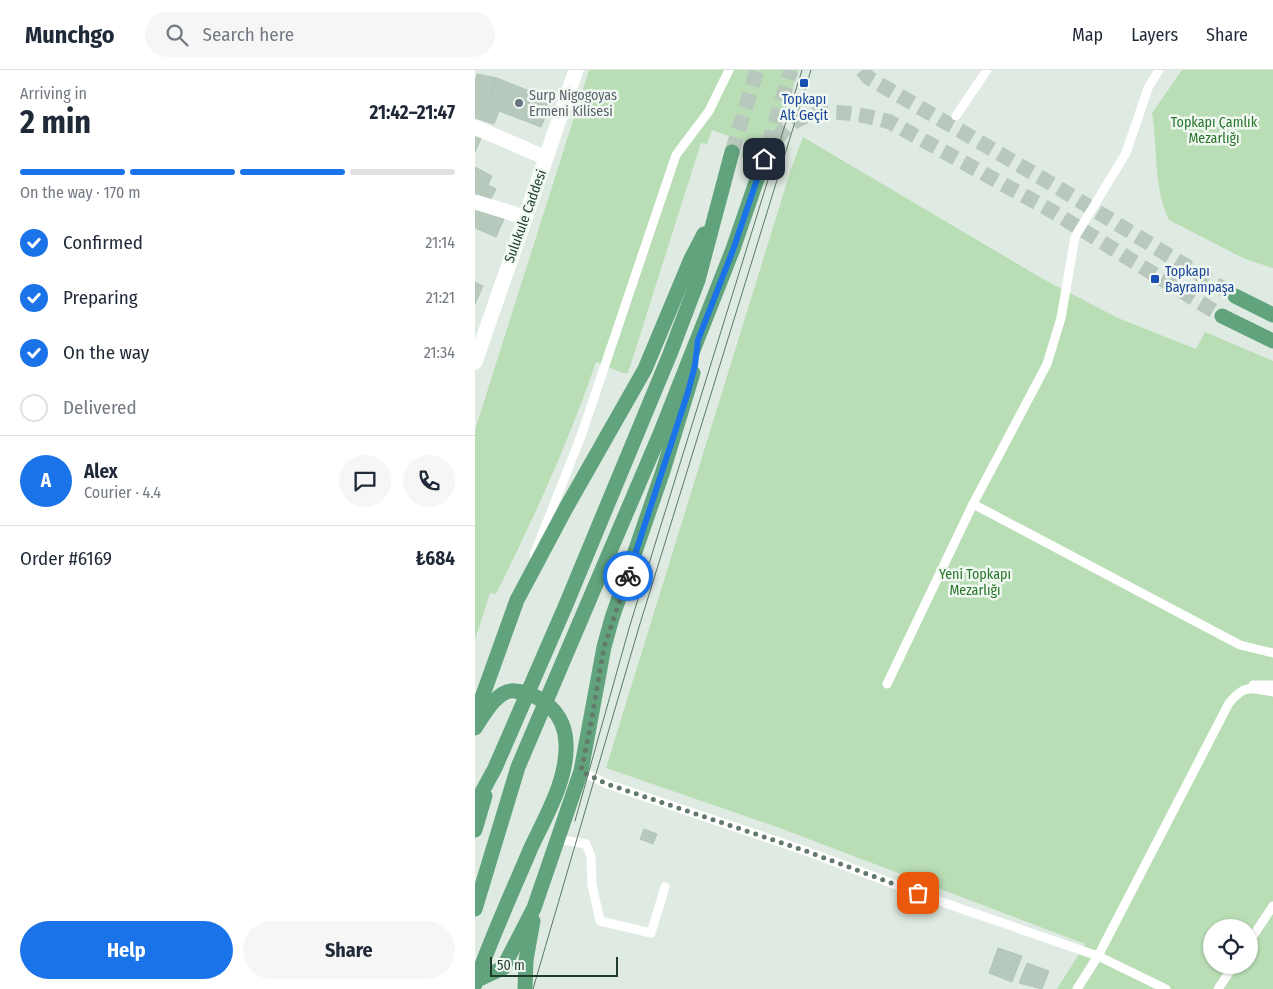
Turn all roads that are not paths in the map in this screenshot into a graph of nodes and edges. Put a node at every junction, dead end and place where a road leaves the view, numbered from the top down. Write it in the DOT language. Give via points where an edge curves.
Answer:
graph roads {
  1 [pos="576,70"];
  2 [pos="729,70"];
  3 [pos="987,70"];
  4 [pos="1159,70"];
  5 [pos="956,116"];
  6 [pos="475,127"];
  7 [pos="732,152"];
  8 [pos="546,158"];
  9 [pos="764,159"];
  10 [pos="475,202"];
  11 [pos="524,217"];
  12 [pos="713,218"];
  13 [pos="1235,296"];
  14 [pos="1273,315"];
  15 [pos="1222,316"];
  16 [pos="479,334"];
  17 [pos="698,340"];
  18 [pos="1273,340"];
  19 [pos="475,362"];
  20 [pos="973,504"];
  21 [pos="517,600"];
  22 [pos="1273,653"];
  23 [pos="887,684"];
  24 [pos="1273,685"];
  25 [pos="1249,688"];
  26 [pos="1273,692"];
  27 [pos="475,717"];
  28 [pos="475,728"];
  29 [pos="495,768"];
  30 [pos="581,771"];
  31 [pos="607,784"];
  32 [pos="575,786"];
  33 [pos="475,805"];
  34 [pos="475,830"];
  35 [pos="557,838"];
  36 [pos="665,887"];
  37 [pos="1273,906"];
  38 [pos="534,908"];
  39 [pos="475,909"];
  40 [pos="1258,928"];
  41 [pos="1098,956"];
  42 [pos="1228,974"];
  43 [pos="475,983"];
  44 [pos="525,989"];
  45 [pos="1077,989"];
  46 [pos="1167,989"];
  47 [pos="1218,989"];
  1 -- 8 [label="street, Sulukule Caddesi"];
  2 -- 21 [label="lane" via="709,111 676,155 581,436"];
  3 -- 5 [label="lane"];
  4 -- 20 [label="lane" via="1148,88 1126,153 1075,237 1061,318 1047,364"];
  6 -- 8 [label="street"];
  7 -- 12 [label="main road"];
  8 -- 11 [label="street, Sulukule Caddesi"];
  9 -- 17 [label="main road"];
  10 -- 11 [label="street"];
  11 -- 16 [label="street, Sulukule Caddesi"];
  12 -- 21 [label="main road" via="691,259 645,369"];
  12 -- 29 [label="main road" via="698,280 670,354"];
  13 -- 14 [label="main road"];
  15 -- 18 [label="main road"];
  16 -- 19 [label="street, Sulukule Caddesi"];
  17 -- 30 [label="main road" via="688,392 604,647"];
  17 -- 39 [label="main road" via="519,767"];
  20 -- 22 [label="lane" via="1240,645"];
  20 -- 23 [label="lane"];
  21 -- 27 [label="main road"];
  24 -- 25 [label="lane"];
  25 -- 26 [label="lane"];
  25 -- 41 [label="lane" via="1243,689 1229,704"];
  28 -- 43 [label="main road" via="499,697 511,690 530,692 544,699 554,712 566,741 563,774"];
  29 -- 33 [label="main road"];
  29 -- 34 [label="main road"];
  30 -- 31 [label="lane"];
  30 -- 32 [label="main road"];
  31 -- 32 [label="lane" via="585,782"];
  31 -- 41 [label="lane" via="806,851"];
  32 -- 35 [label="main road"];
  35 -- 36 [label="lane" via="586,844 591,857 592,885 600,921 651,933"];
  35 -- 38 [label="main road"];
  37 -- 40 [label="lane"];
  38 -- 43 [label="main road" via="503,968"];
  38 -- 44 [label="main road"];
  41 -- 45 [label="lane"];
  41 -- 46 [label="lane"];
  42 -- 47 [label="lane"];
}
